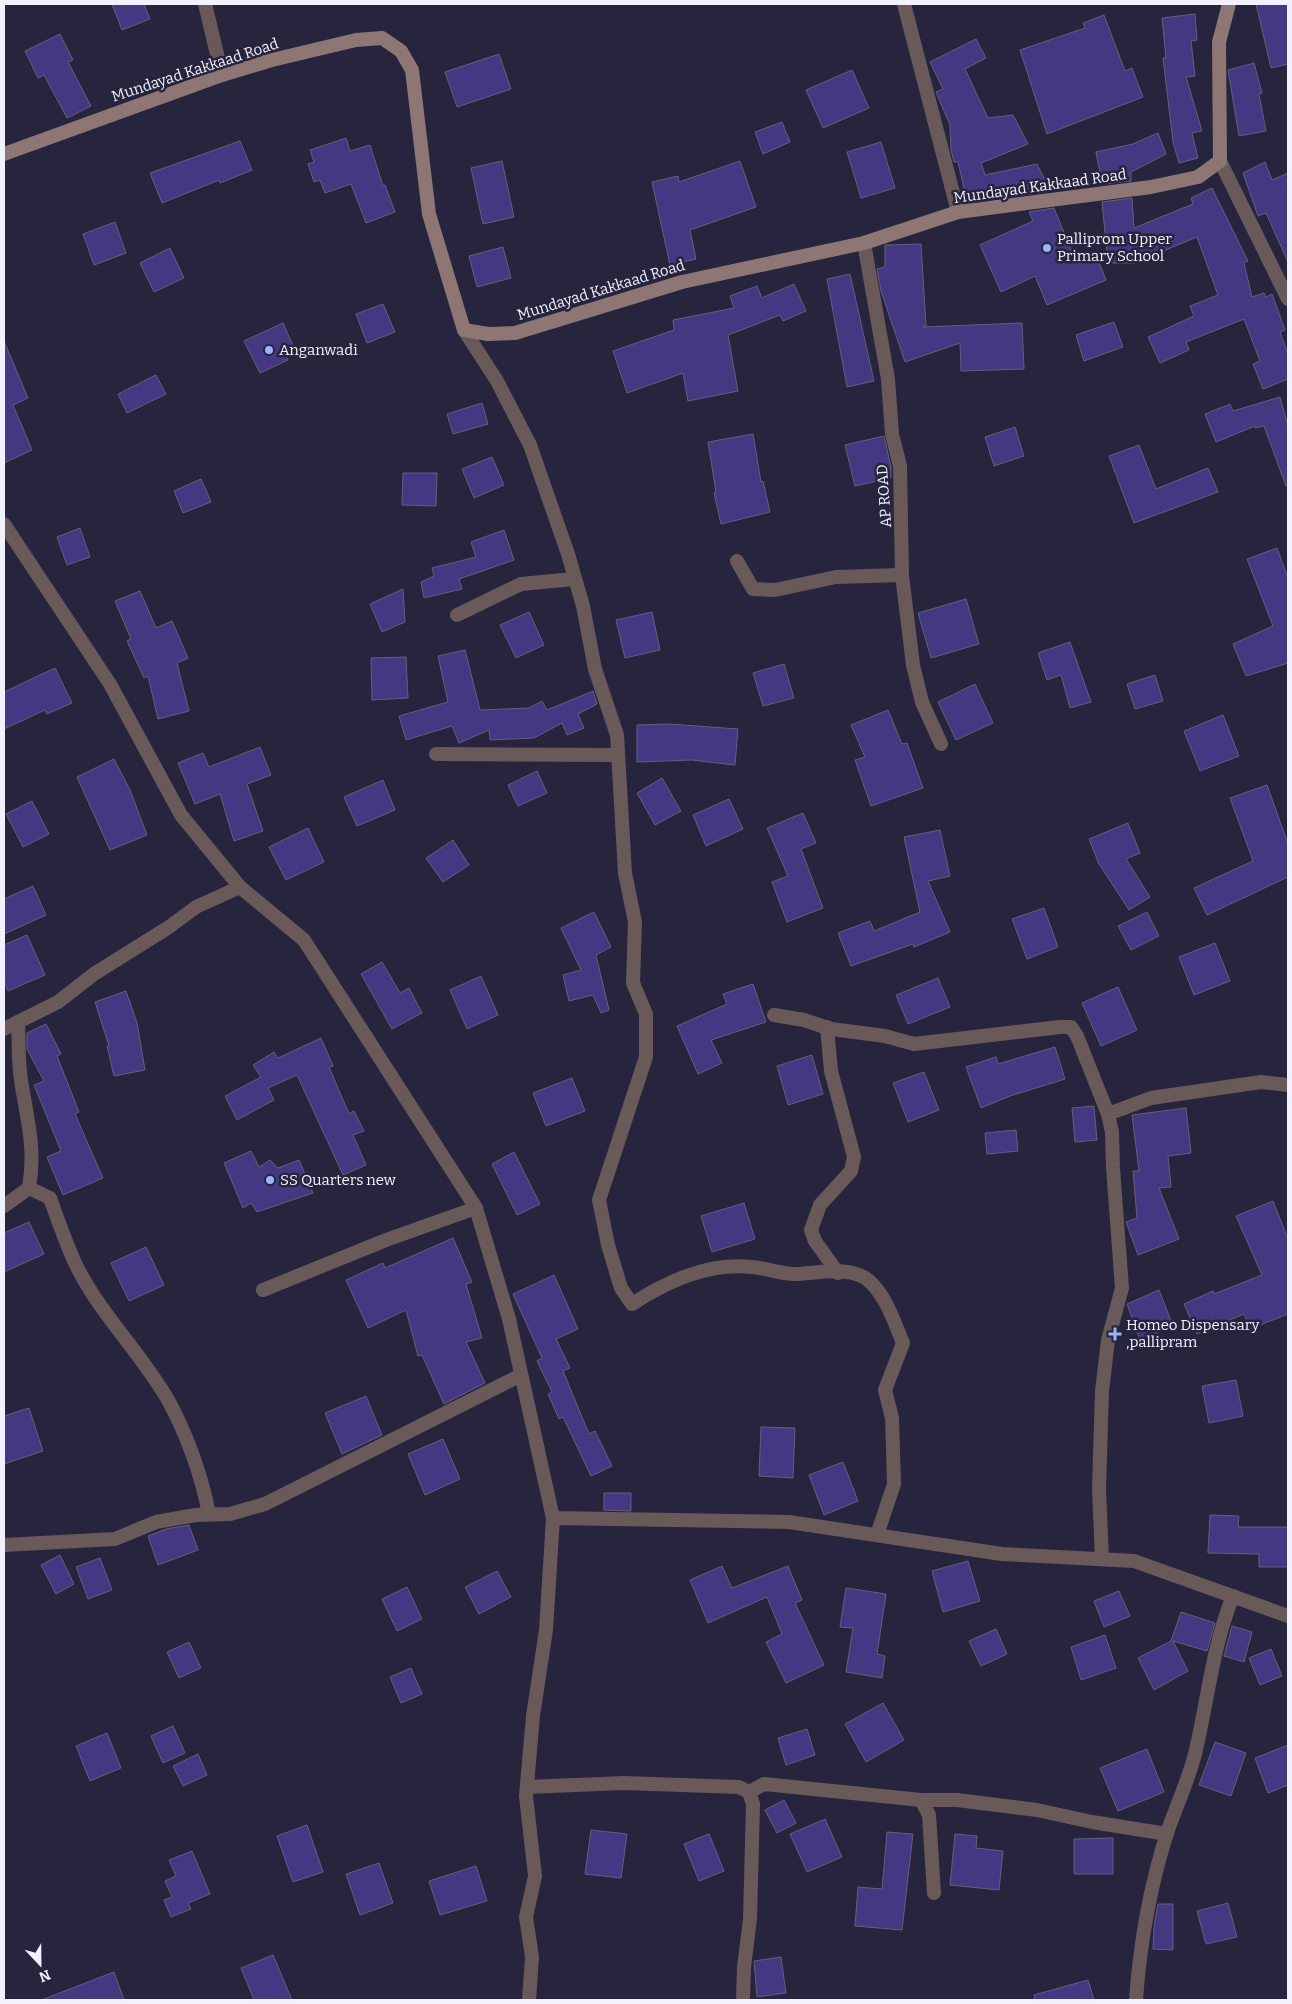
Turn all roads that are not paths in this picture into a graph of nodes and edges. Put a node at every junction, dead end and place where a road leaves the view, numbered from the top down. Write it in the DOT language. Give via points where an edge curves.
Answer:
graph roads {
  1 [pos="204,4"];
  2 [pos="904,4"];
  3 [pos="1229,4"];
  4 [pos="222,75"];
  5 [pos="4,154"];
  6 [pos="1220,160"];
  7 [pos="958,212"];
  8 [pos="864,242"];
  9 [pos="1288,299"];
  10 [pos="464,330"];
  11 [pos="5,529"];
  12 [pos="738,561"];
  13 [pos="902,575"];
  14 [pos="574,579"];
  15 [pos="457,615"];
  16 [pos="941,744"];
  17 [pos="436,754"];
  18 [pos="618,755"];
  19 [pos="240,887"];
  20 [pos="774,1015"];
  21 [pos="18,1022"];
  22 [pos="827,1027"];
  23 [pos="4,1029"];
  24 [pos="1288,1085"];
  25 [pos="1108,1114"];
  26 [pos="29,1188"];
  27 [pos="4,1206"];
  28 [pos="476,1208"];
  29 [pos="838,1273"];
  30 [pos="263,1290"];
  31 [pos="521,1376"];
  32 [pos="209,1514"];
  33 [pos="553,1518"];
  34 [pos="877,1536"];
  35 [pos="4,1545"];
  36 [pos="1102,1559"];
  37 [pos="1233,1596"];
  38 [pos="1288,1616"];
  39 [pos="527,1786"];
  40 [pos="749,1792"];
  41 [pos="922,1800"];
  42 [pos="1167,1834"];
  43 [pos="934,1893"];
  44 [pos="528,2000"];
  45 [pos="743,2000"];
  46 [pos="1136,2000"];
  1 -- 4 [label="street"];
  2 -- 7 [label="street"];
  3 -- 6 [label="main road" via="1219,42"];
  4 -- 5 [label="main road, Mundayad Kakkaad Road"];
  4 -- 10 [label="main road, Mundayad Kakkaad Road" via="356,40 382,38 401,52 412,70 429,214"];
  6 -- 7 [label="main road, Mundayad Kakkaad Road" via="1198,177 1151,187"];
  6 -- 9 [label="street"];
  7 -- 8 [label="main road, Mundayad Kakkaad Road"];
  8 -- 10 [label="main road, Mundayad Kakkaad Road" via="682,282 515,333 488,334"];
  8 -- 13 [label="street, AP ROAD" via="888,379 892,434 900,466"];
  10 -- 14 [label="street" via="497,381 530,445"];
  11 -- 19 [label="street" via="110,684 181,815"];
  12 -- 13 [label="street" via="753,589 775,590 836,577"];
  13 -- 16 [label="street, AP ROAD" via="913,665 922,702"];
  14 -- 15 [label="street" via="521,584"];
  14 -- 18 [label="street" via="595,669 617,735"];
  17 -- 18 [label="street"];
  18 -- 29 [label="street" via="625,873 635,922 633,983 646,1014 646,1057 599,1200 621,1288 632,1304 691,1274 724,1265 792,1274"];
  19 -- 21 [label="street" via="196,907 94,974 58,1002"];
  19 -- 28 [label="street" via="304,940"];
  20 -- 22 [label="street"];
  21 -- 23 [label="street"];
  21 -- 26 [label="street" via="21,1078 33,1162"];
  22 -- 25 [label="street" via="914,1044 1071,1027"];
  22 -- 29 [label="street" via="831,1071 854,1157 851,1171 820,1205 811,1230 826,1259"];
  24 -- 25 [label="street" via="1261,1082 1151,1098"];
  25 -- 36 [label="street" via="1112,1132 1122,1288 1108,1340 1102,1391 1099,1489"];
  26 -- 27 [label="street"];
  26 -- 32 [label="street" via="50,1198 76,1266 168,1401 191,1453"];
  28 -- 30 [label="street"];
  28 -- 31 [label="street" via="509,1319"];
  29 -- 34 [label="street" via="868,1280 884,1299 904,1343 885,1390 892,1418 894,1484"];
  31 -- 32 [label="street" via="265,1504 230,1514"];
  31 -- 33 [label="street"];
  32 -- 35 [label="street" via="156,1522 115,1539"];
  33 -- 34 [label="street" via="789,1522"];
  33 -- 39 [label="street" via="546,1630 533,1716"];
  34 -- 36 [label="street" via="1002,1554"];
  36 -- 37 [label="street" via="1134,1561"];
  37 -- 38 [label="street"];
  37 -- 42 [label="street" via="1220,1628 1194,1757"];
  39 -- 40 [label="street" via="624,1783 739,1787"];
  39 -- 44 [label="street" via="535,1876 526,1917 532,1957"];
  40 -- 41 [label="street" via="764,1784"];
  40 -- 45 [label="street" via="753,1804 750,1919"];
  41 -- 42 [label="street" via="957,1800 1037,1810"];
  41 -- 43 [label="street" via="929,1815"];
  42 -- 46 [label="street" via="1147,1907"];
}
